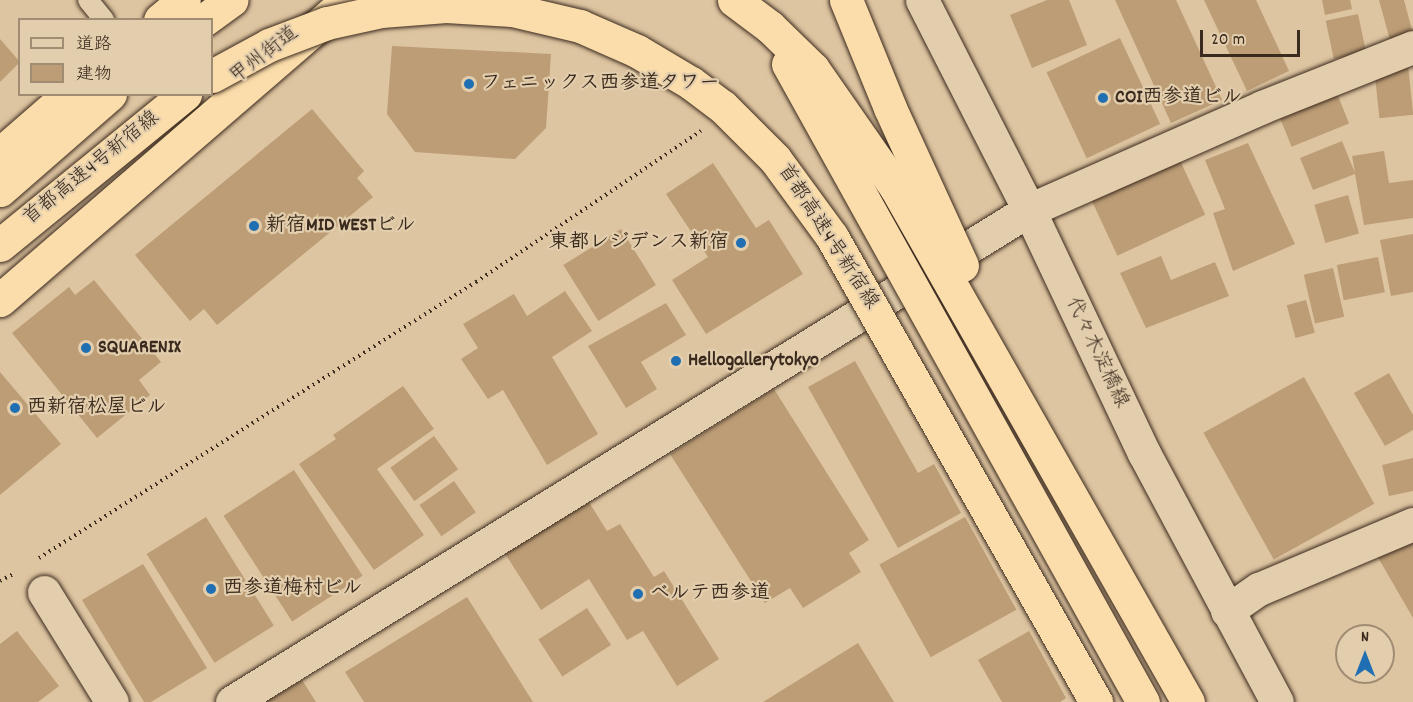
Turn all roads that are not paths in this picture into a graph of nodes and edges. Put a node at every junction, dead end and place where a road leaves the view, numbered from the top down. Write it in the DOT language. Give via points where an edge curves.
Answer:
graph roads {
  1 [pos="88,0"];
  2 [pos="172,0"];
  3 [pos="184,0"];
  4 [pos="196,0"];
  5 [pos="232,0"];
  6 [pos="335,0"];
  7 [pos="347,0"];
  8 [pos="734,0"];
  9 [pos="757,0"];
  10 [pos="846,0"];
  11 [pos="922,0"];
  12 [pos="102,18"];
  13 [pos="150,18"];
  14 [pos="162,18"];
  15 [pos="176,18"];
  16 [pos="207,18"];
  17 [pos="1413,47"];
  18 [pos="213,75"];
  19 [pos="53,96"];
  20 [pos="67,96"];
  21 [pos="85,96"];
  22 [pos="109,96"];
  23 [pos="183,96"];
  24 [pos="0,139"];
  25 [pos="0,154"];
  26 [pos="0,167"];
  27 [pos="0,190"];
  28 [pos="1029,210"];
  29 [pos="0,245"];
  30 [pos="0,271"];
  31 [pos="0,300"];
  32 [pos="1048,451"];
  33 [pos="1413,524"];
  34 [pos="44,592"];
  35 [pos="1227,611"];
  36 [pos="112,702"];
  37 [pos="232,702"];
  38 [pos="1096,702"];
  39 [pos="1143,702"];
  40 [pos="1188,702"];
  41 [pos="1277,702"];
  1 -- 12 [label="lane"];
  2 -- 13 [label="highway"];
  3 -- 14 [label="highway"];
  4 -- 15 [label="highway"];
  5 -- 16 [label="highway"];
  6 -- 30 [label="highway, 甲州街道"];
  7 -- 31 [label="highway"];
  8 -- 32 [label="highway, bridge" via="792,46 856,127 896,188"];
  9 -- 39 [label="highway, bridge"];
  10 -- 32 [label="highway, bridge" via="895,118"];
  11 -- 28 [label="street, 代々木淀橋線"];
  17 -- 28 [label="street" via="1262,107"];
  18 -- 38 [label="highway, 首都高速4号新宿線, bridge" via="268,45 327,23 414,7 468,6 512,10 580,26 637,51 691,83 722,106 775,159 831,237"];
  19 -- 24 [label="highway"];
  20 -- 25 [label="highway"];
  21 -- 26 [label="highway"];
  22 -- 27 [label="highway"];
  23 -- 29 [label="highway, 首都高速4号新宿線"];
  28 -- 35 [label="street, 代々木淀橋線" via="1091,346"];
  28 -- 37 [label="street"];
  32 -- 40 [label="highway, bridge"];
  33 -- 35 [label="street" via="1259,589"];
  34 -- 36 [label="street"];
  35 -- 41 [label="street, 代々木淀橋線"];
}
